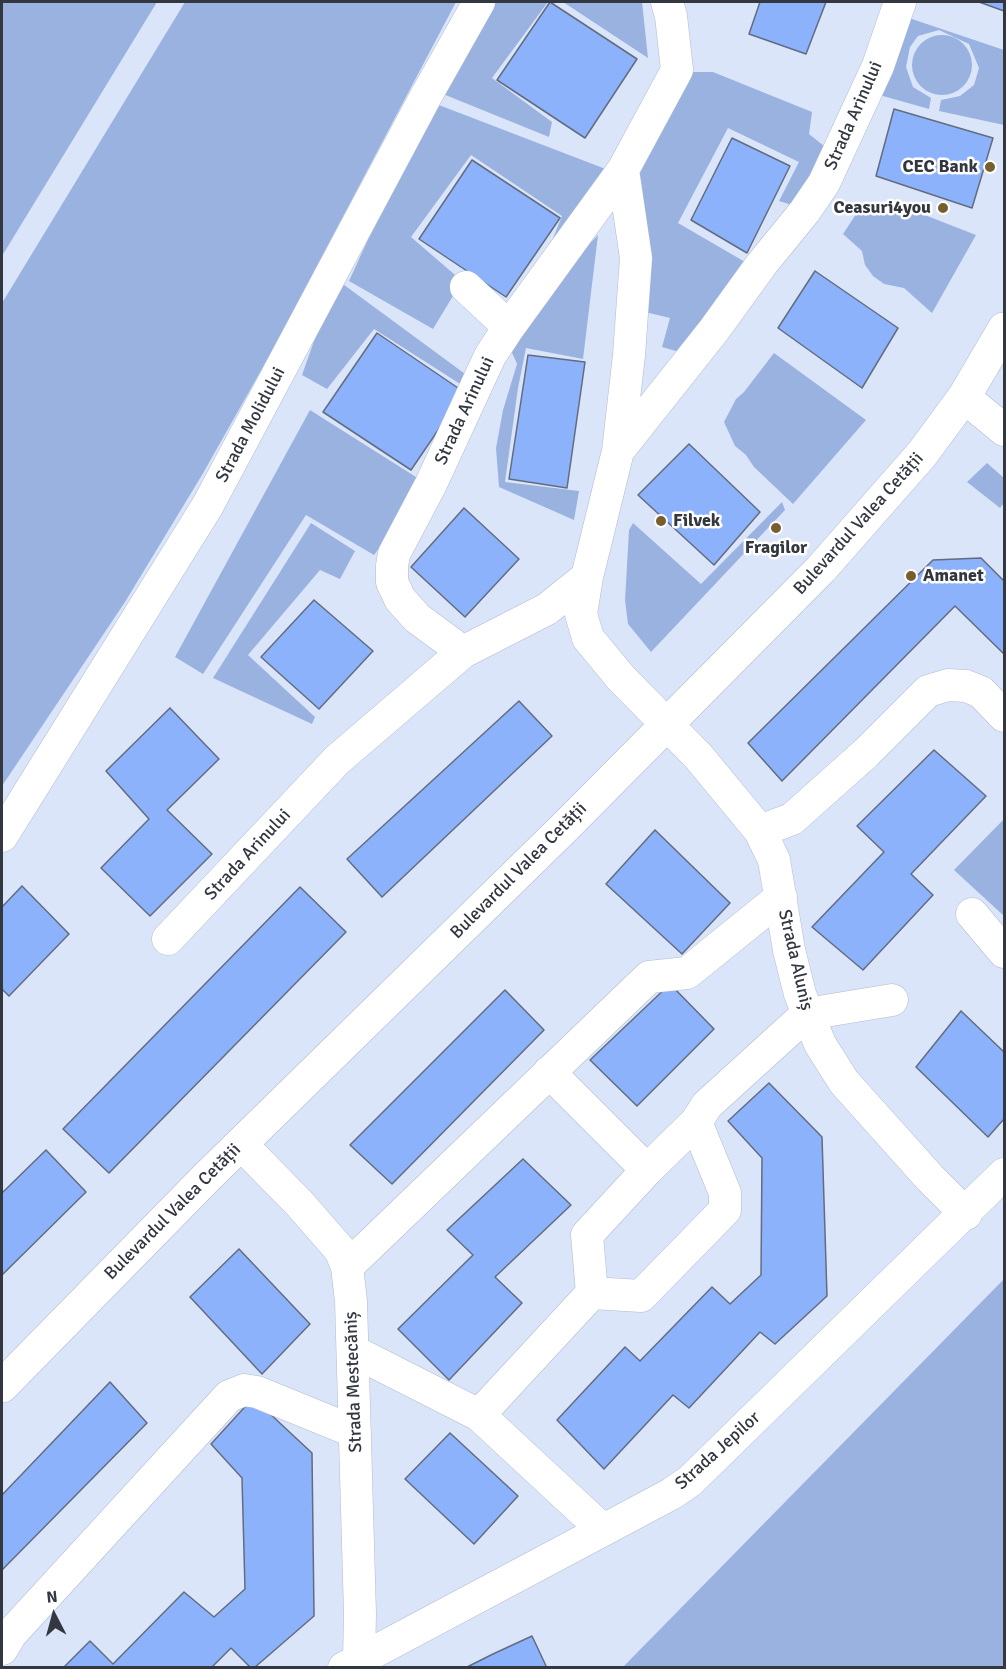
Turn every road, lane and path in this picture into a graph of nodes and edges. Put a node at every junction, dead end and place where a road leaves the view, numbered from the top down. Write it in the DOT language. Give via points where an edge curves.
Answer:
graph roads {
  1 [pos="479,2"];
  2 [pos="667,2"];
  3 [pos="900,2"];
  4 [pos="623,170"];
  5 [pos="466,287"];
  6 [pos="509,327"];
  7 [pos="1005,329"];
  8 [pos="964,397"];
  9 [pos="1005,430"];
  10 [pos="618,451"];
  11 [pos="588,577"];
  12 [pos="464,652"];
  13 [pos="1005,716"];
  14 [pos="668,723"];
  15 [pos="760,831"];
  16 [pos="2,836"];
  17 [pos="781,897"];
  18 [pos="972,914"];
  19 [pos="168,939"];
  20 [pos="1005,952"];
  21 [pos="892,1000"];
  22 [pos="807,1014"];
  23 [pos="549,1072"];
  24 [pos="696,1122"];
  25 [pos="241,1144"];
  26 [pos="647,1170"];
  27 [pos="1005,1174"];
  28 [pos="966,1214"];
  29 [pos="347,1267"];
  30 [pos="592,1293"];
  31 [pos="353,1351"];
  32 [pos="2,1386"];
  33 [pos="479,1415"];
  34 [pos="355,1432"];
  35 [pos="603,1530"];
  36 [pos="2,1649"];
  37 [pos="352,1664"];
  1 -- 16 [label="street, Strada Molidului" via="208,505"];
  2 -- 4 [label="street, Strada Arinului" via="677,70"];
  3 -- 10 [label="street, Strada Arinului" via="878,66 824,183"];
  4 -- 6 [label="street, Strada Arinului"];
  4 -- 10 [label="street, Strada Arinului" via="636,258"];
  5 -- 6 [label="street"];
  6 -- 12 [label="street, Strada Arinului" via="490,357 394,554 392,566 392,582 400,599 417,618"];
  7 -- 8 [label="main road, Bulevardul Valea Cetății"];
  8 -- 9 [label="street"];
  8 -- 14 [label="main road, Bulevardul Valea Cetății" via="922,454 821,569"];
  10 -- 11 [label="street, Strada Arinului"];
  11 -- 12 [label="street, Strada Arinului" via="547,609"];
  11 -- 14 [label="street, Strada Arinului" via="581,614 588,638 621,678"];
  12 -- 19 [label="street, Strada Arinului" via="337,760"];
  13 -- 15 [label="street" via="981,692 966,686 948,685 928,691 792,819"];
  14 -- 15 [label="street, Strada Aluniș"];
  14 -- 25 [label="main road, Bulevardul Valea Cetății"];
  15 -- 17 [label="street, Strada Aluniș" via="774,860"];
  17 -- 22 [label="street, Strada Aluniș" via="789,950"];
  17 -- 23 [label="street" via="687,973 649,977"];
  18 -- 20 [label="street"];
  21 -- 22 [label="street"];
  22 -- 24 [label="street" via="707,1105"];
  22 -- 28 [label="street, Strada Aluniș" via="844,1082"];
  23 -- 26 [label="street"];
  23 -- 29 [label="street"];
  24 -- 26 [label="street"];
  24 -- 30 [label="street" via="725,1193 725,1210 641,1296"];
  25 -- 29 [label="street, Strada Mestecăniș" via="340,1250"];
  25 -- 32 [label="main road, Bulevardul Valea Cetății"];
  26 -- 30 [label="street" via="587,1235"];
  27 -- 28 [label="street, Strada Jepilor"];
  28 -- 35 [label="street, Strada Jepilor" via="690,1481"];
  29 -- 31 [label="street, Strada Mestecăniș"];
  30 -- 33 [label="street"];
  31 -- 33 [label="street"];
  31 -- 34 [label="street, Strada Mestecăniș"];
  33 -- 35 [label="street"];
  34 -- 36 [label="street" via="257,1392 244,1390 229,1396 11,1634"];
  34 -- 37 [label="street, Strada Mestecăniș" via="360,1614"];
  35 -- 37 [label="street, Strada Jepilor"];
}
